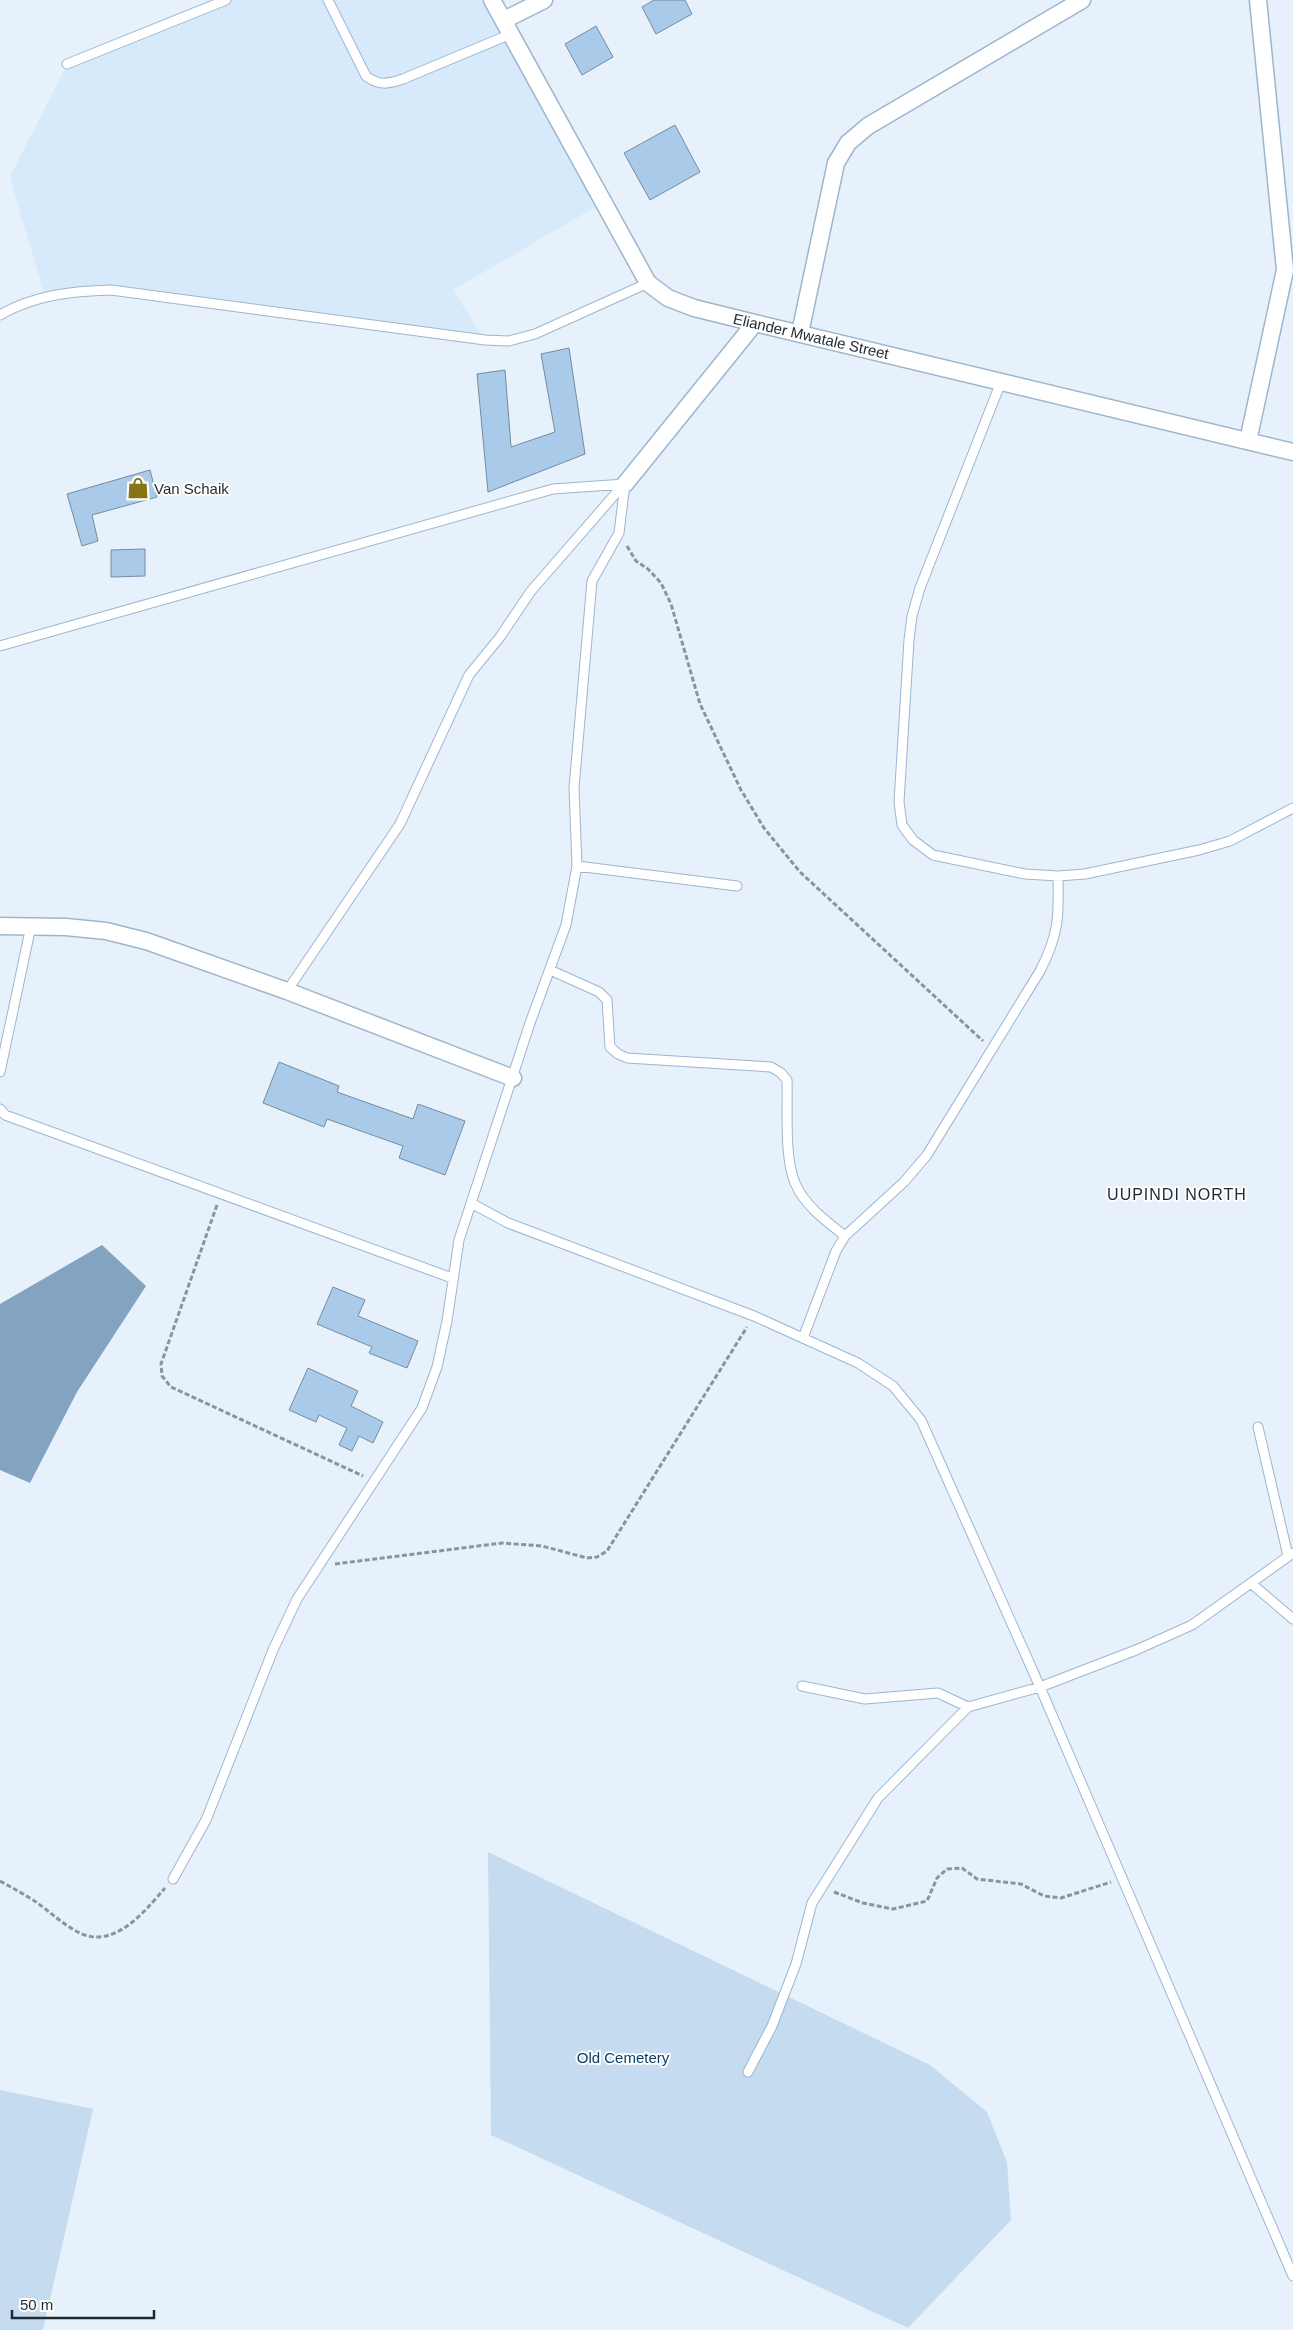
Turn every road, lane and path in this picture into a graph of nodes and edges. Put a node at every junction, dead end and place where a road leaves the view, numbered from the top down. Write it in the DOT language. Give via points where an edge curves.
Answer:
graph roads {
  1 [pos="226,0"];
  2 [pos="328,0"];
  3 [pos="492,0"];
  4 [pos="544,0"];
  5 [pos="1082,0"];
  6 [pos="1258,0"];
  7 [pos="508,27"];
  8 [pos="67,64"];
  9 [pos="648,283"];
  10 [pos="0,314"];
  11 [pos="755,323"];
  12 [pos="800,333"];
  13 [pos="1001,382"];
  14 [pos="1248,441"];
  15 [pos="1293,452"];
  16 [pos="624,484"];
  17 [pos="619,533"];
  18 [pos="0,646"];
  19 [pos="1293,808"];
  20 [pos="577,866"];
  21 [pos="1058,876"];
  22 [pos="737,886"];
  23 [pos="0,926"];
  24 [pos="30,926"];
  25 [pos="550,970"];
  26 [pos="287,991"];
  27 [pos="992,1048"];
  28 [pos="0,1072"];
  29 [pos="513,1078"];
  30 [pos="0,1109"];
  31 [pos="220,1195"];
  32 [pos="471,1203"];
  33 [pos="844,1236"];
  34 [pos="452,1278"];
  35 [pos="754,1316"];
  36 [pos="803,1338"];
  37 [pos="1258,1427"];
  38 [pos="375,1481"];
  39 [pos="1290,1554"];
  40 [pos="318,1566"];
  41 [pos="1252,1584"];
  42 [pos="1293,1619"];
  43 [pos="802,1686"];
  44 [pos="1040,1687"];
  45 [pos="968,1707"];
  46 [pos="1122,1878"];
  47 [pos="173,1879"];
  48 [pos="0,1881"];
  49 [pos="822,1888"];
  50 [pos="748,2072"];
  51 [pos="1293,2276"];
  1 -- 8 [label="lane"];
  2 -- 7 [label="lane" via="366,76 375,83 403,80"];
  3 -- 7 [label="street, Eliander Mwatale Street"];
  4 -- 7 [label="street"];
  5 -- 12 [label="street" via="868,126 848,143 836,163"];
  6 -- 14 [label="street" via="1285,270"];
  7 -- 9 [label="street, Eliander Mwatale Street"];
  9 -- 10 [label="lane" via="535,334 509,341 111,290 77,290 45,297"];
  9 -- 11 [label="street, Eliander Mwatale Street" via="668,298 694,308"];
  11 -- 12 [label="street, Eliander Mwatale Street"];
  11 -- 16 [label="street"];
  12 -- 13 [label="street, Eliander Mwatale Street"];
  13 -- 14 [label="street, Eliander Mwatale Street"];
  13 -- 21 [label="lane" via="948,513 912,616 899,802 902,824 912,840 932,855 1025,874"];
  14 -- 15 [label="street, Eliander Mwatale Street"];
  16 -- 17 [label="lane"];
  16 -- 18 [label="lane" via="553,489"];
  16 -- 26 [label="lane" via="531,591 469,675 400,824"];
  17 -- 20 [label="lane" via="592,581 574,788"];
  17 -- 27 [label="path" via="636,561 661,583 671,604 700,704 741,790 764,828 800,872"];
  19 -- 21 [label="lane" via="1230,841 1200,850 1085,874"];
  20 -- 22 [label="lane"];
  20 -- 25 [label="lane" via="566,925"];
  21 -- 27 [label="lane" via="1059,912 1052,947"];
  23 -- 24 [label="street"];
  24 -- 26 [label="street" via="106,931 146,941"];
  24 -- 28 [label="lane"];
  25 -- 29 [label="lane"];
  25 -- 33 [label="lane" via="599,992 607,1000 610,1047 627,1058 771,1067 781,1072 787,1080 788,1158 795,1185 818,1215"];
  26 -- 29 [label="street"];
  27 -- 33 [label="lane" via="927,1155 904,1182"];
  29 -- 32 [label="lane"];
  30 -- 31 [label="lane" via="5,1115"];
  31 -- 34 [label="lane"];
  31 -- 38 [label="path" via="161,1364 162,1376 171,1387"];
  32 -- 34 [label="lane" via="459,1240"];
  32 -- 35 [label="lane" via="548,1239"];
  33 -- 36 [label="lane"];
  34 -- 38 [label="lane" via="447,1321 422,1408"];
  35 -- 36 [label="lane"];
  35 -- 40 [label="path" via="607,1551 597,1557 587,1558 542,1546 502,1543"];
  36 -- 44 [label="lane" via="858,1363 893,1386 921,1420"];
  37 -- 39 [label="lane"];
  38 -- 40 [label="lane"];
  39 -- 41 [label="lane"];
  40 -- 47 [label="lane" via="297,1599 273,1650 206,1820"];
  41 -- 42 [label="lane"];
  41 -- 44 [label="lane" via="1192,1625"];
  43 -- 45 [label="lane" via="865,1700 938,1694"];
  44 -- 45 [label="lane"];
  44 -- 46 [label="lane"];
  45 -- 49 [label="lane" via="878,1798"];
  46 -- 49 [label="path" via="1062,1898 1044,1896 1021,1884 976,1879 962,1868 948,1869 937,1878 927,1901 894,1908 863,1903"];
  46 -- 51 [label="lane"];
  47 -- 48 [label="path" via="143,1912 118,1931 98,1937 80,1932"];
  49 -- 50 [label="lane" via="812,1903 796,1964 772,2026"];
}
